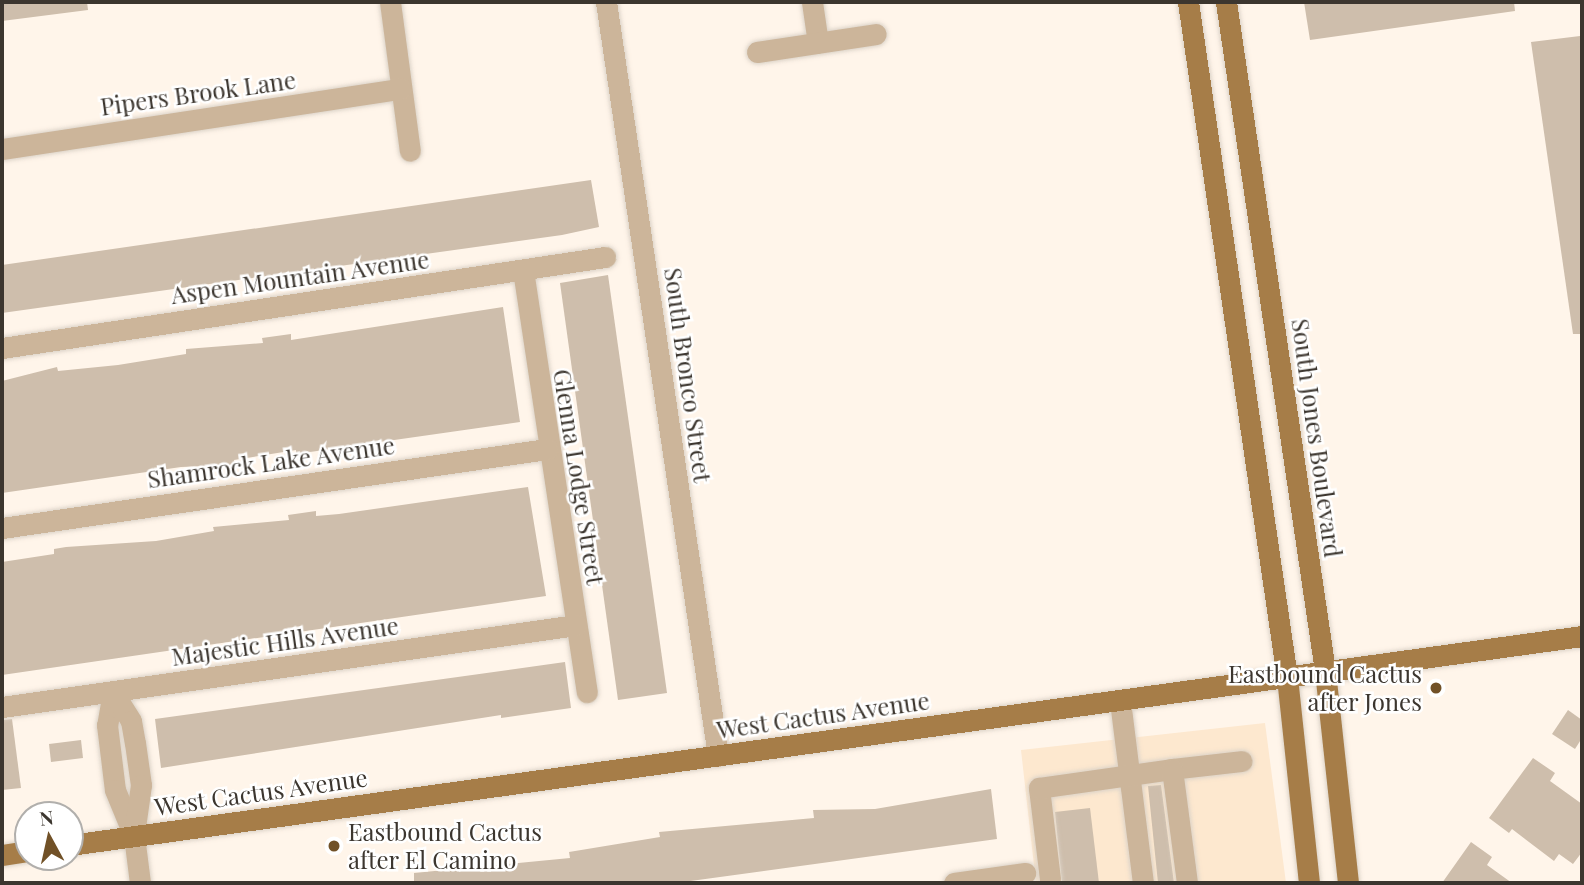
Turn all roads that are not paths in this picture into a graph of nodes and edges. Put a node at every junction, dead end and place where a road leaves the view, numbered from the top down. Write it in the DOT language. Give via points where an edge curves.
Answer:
graph roads {
  1 [pos="390,2"];
  2 [pos="606,2"];
  3 [pos="812,2"];
  4 [pos="1188,2"];
  5 [pos="1226,2"];
  6 [pos="876,34"];
  7 [pos="818,43"];
  8 [pos="757,52"];
  9 [pos="401,89"];
  10 [pos="2,149"];
  11 [pos="410,151"];
  12 [pos="605,257"];
  13 [pos="523,270"];
  14 [pos="2,348"];
  15 [pos="547,449"];
  16 [pos="2,528"];
  17 [pos="576,625"];
  18 [pos="1582,636"];
  19 [pos="1325,671"];
  20 [pos="1287,677"];
  21 [pos="113,692"];
  22 [pos="587,692"];
  23 [pos="1119,701"];
  24 [pos="2,707"];
  25 [pos="135,743"];
  26 [pos="109,747"];
  27 [pos="718,756"];
  28 [pos="1242,761"];
  29 [pos="1172,769"];
  30 [pos="1130,775"];
  31 [pos="134,836"];
  32 [pos="84,843"];
  33 [pos="1025,873"];
  34 [pos="1050,879"];
  35 [pos="140,883"];
  36 [pos="954,883"];
  37 [pos="1143,883"];
  38 [pos="1187,883"];
  39 [pos="1310,883"];
  40 [pos="1348,883"];
  1 -- 9 [label="street"];
  2 -- 27 [label="street, South Bronco Street"];
  3 -- 7 [label="street"];
  4 -- 20 [label="main road"];
  5 -- 19 [label="main road, South Jones Boulevard"];
  6 -- 7 [label="street"];
  7 -- 8 [label="street"];
  9 -- 10 [label="street, Pipers Brook Lane"];
  9 -- 11 [label="street"];
  12 -- 13 [label="street, Aspen Mountain Avenue"];
  13 -- 14 [label="street, Aspen Mountain Avenue"];
  13 -- 15 [label="street, Glenna Lodge Street"];
  15 -- 16 [label="street, Shamrock Lake Avenue"];
  15 -- 17 [label="street, Glenna Lodge Street"];
  17 -- 21 [label="street, Majestic Hills Avenue"];
  17 -- 22 [label="street, Glenna Lodge Street"];
  18 -- 19 [label="main road, West Cactus Avenue"];
  19 -- 20 [label="main road, West Cactus Avenue"];
  19 -- 40 [label="main road, South Jones Boulevard"];
  20 -- 23 [label="main road, West Cactus Avenue"];
  20 -- 39 [label="main road"];
  21 -- 24 [label="street, Majestic Hills Avenue"];
  21 -- 25 [label="street" via="131,721"];
  21 -- 26 [label="street" via="107,725"];
  23 -- 27 [label="main road, West Cactus Avenue"];
  23 -- 30 [label="street"];
  25 -- 26 [label="street"];
  25 -- 31 [label="street" via="141,785"];
  26 -- 31 [label="street" via="115,790"];
  27 -- 31 [label="main road, West Cactus Avenue"];
  28 -- 29 [label="street"];
  29 -- 30 [label="street"];
  29 -- 38 [label="street"];
  30 -- 34 [label="street" via="1040,788"];
  30 -- 37 [label="street"];
  31 -- 32 [label="main road, West Cactus Avenue"];
  31 -- 35 [label="street"];
  33 -- 36 [label="street"];
}
